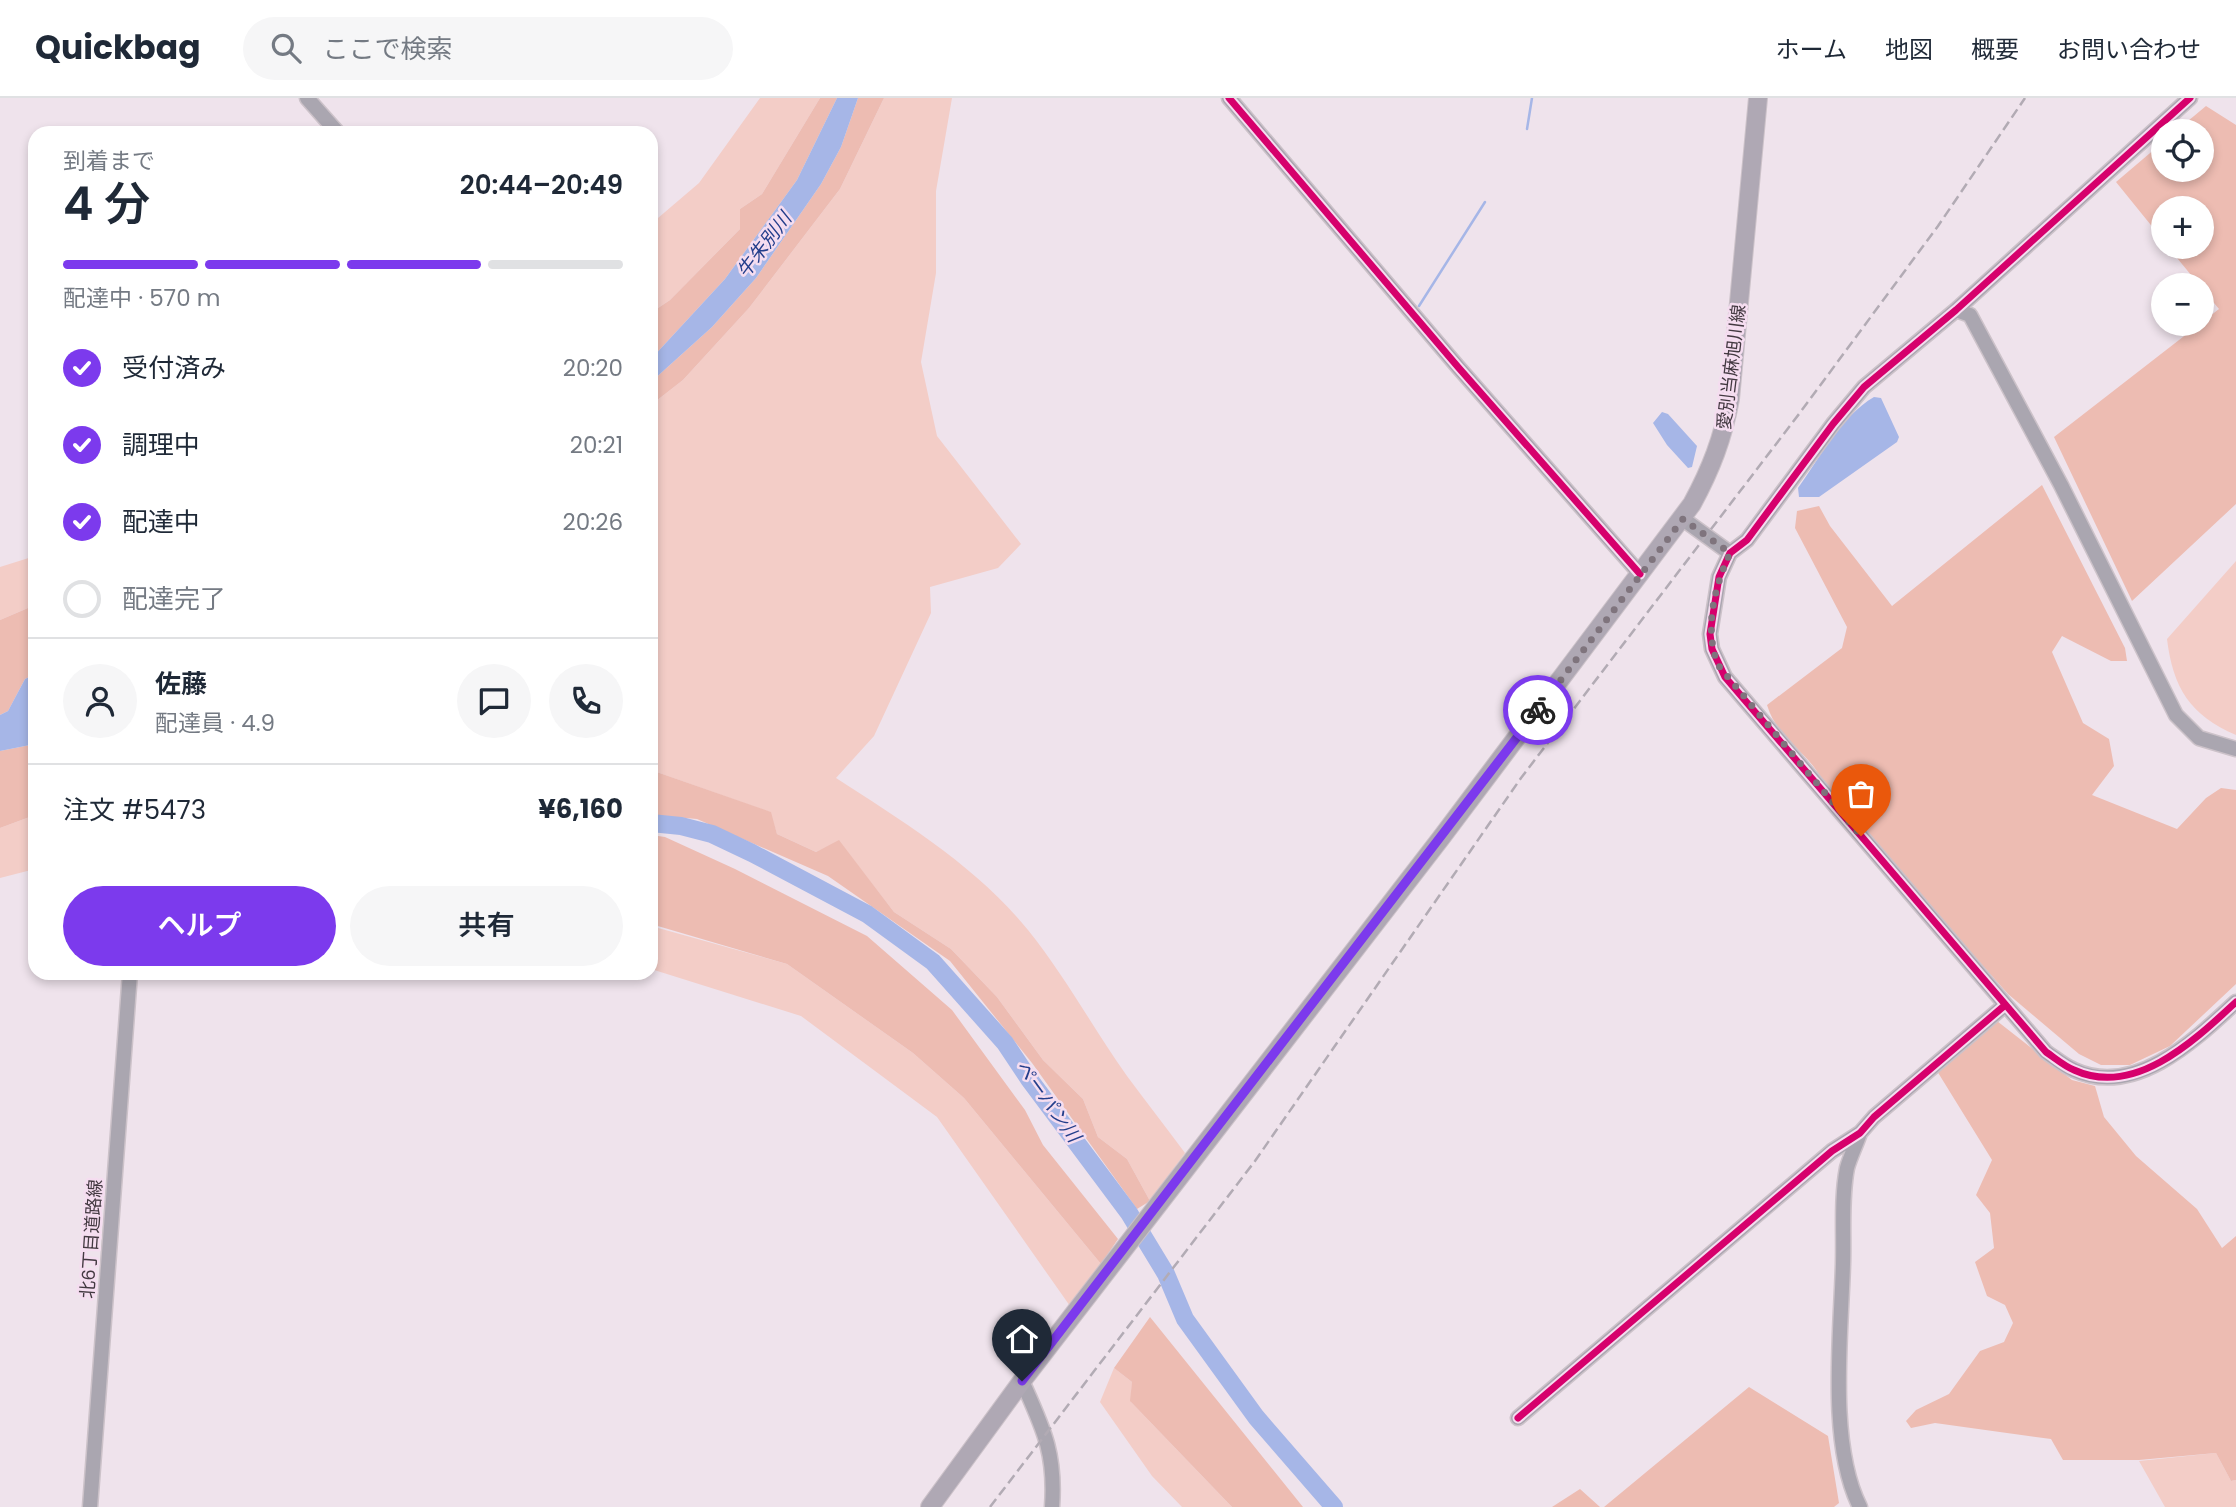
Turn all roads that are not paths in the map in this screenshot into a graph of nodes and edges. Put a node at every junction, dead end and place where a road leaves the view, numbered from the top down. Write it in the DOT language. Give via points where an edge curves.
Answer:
graph roads {
  1 [pos="307,98"];
  2 [pos="1228,98"];
  3 [pos="1758,98"];
  4 [pos="2190,98"];
  5 [pos="332,126"];
  6 [pos="1956,310"];
  7 [pos="1683,519"];
  8 [pos="1730,553"];
  9 [pos="1640,574"];
  10 [pos="2236,749"];
  11 [pos="129,980"];
  12 [pos="2236,1002"];
  13 [pos="2004,1006"];
  14 [pos="1860,1133"];
  15 [pos="1022,1381"];
  16 [pos="1518,1418"];
  17 [pos="90,1507"];
  18 [pos="930,1507"];
  19 [pos="1052,1507"];
  20 [pos="1860,1507"];
  1 -- 5 [label="street"];
  2 -- 9 [label="street"];
  3 -- 7 [label="main road, 愛別当麻旭川線" via="1730,399 1712,467"];
  4 -- 6 [label="street"];
  6 -- 8 [label="street" via="1864,387 1747,540"];
  6 -- 10 [label="street" via="1970,315 2176,715 2199,738"];
  7 -- 8 [label="street"];
  7 -- 9 [label="main road, 愛別当麻旭川線"];
  8 -- 13 [label="street" via="1719,577 1710,634 1718,665"];
  9 -- 15 [label="main road, 愛別当麻旭川線"];
  11 -- 17 [label="street, 北6丁目道路線"];
  12 -- 13 [label="street" via="2154,1066 2113,1077 2074,1070 2046,1052"];
  13 -- 14 [label="street"];
  14 -- 16 [label="street" via="1832,1151"];
  14 -- 20 [label="street" via="1847,1168 1844,1204 1840,1444"];
  15 -- 18 [label="main road, 愛別当麻旭川線"];
  15 -- 19 [label="street" via="1052,1456"];
}
